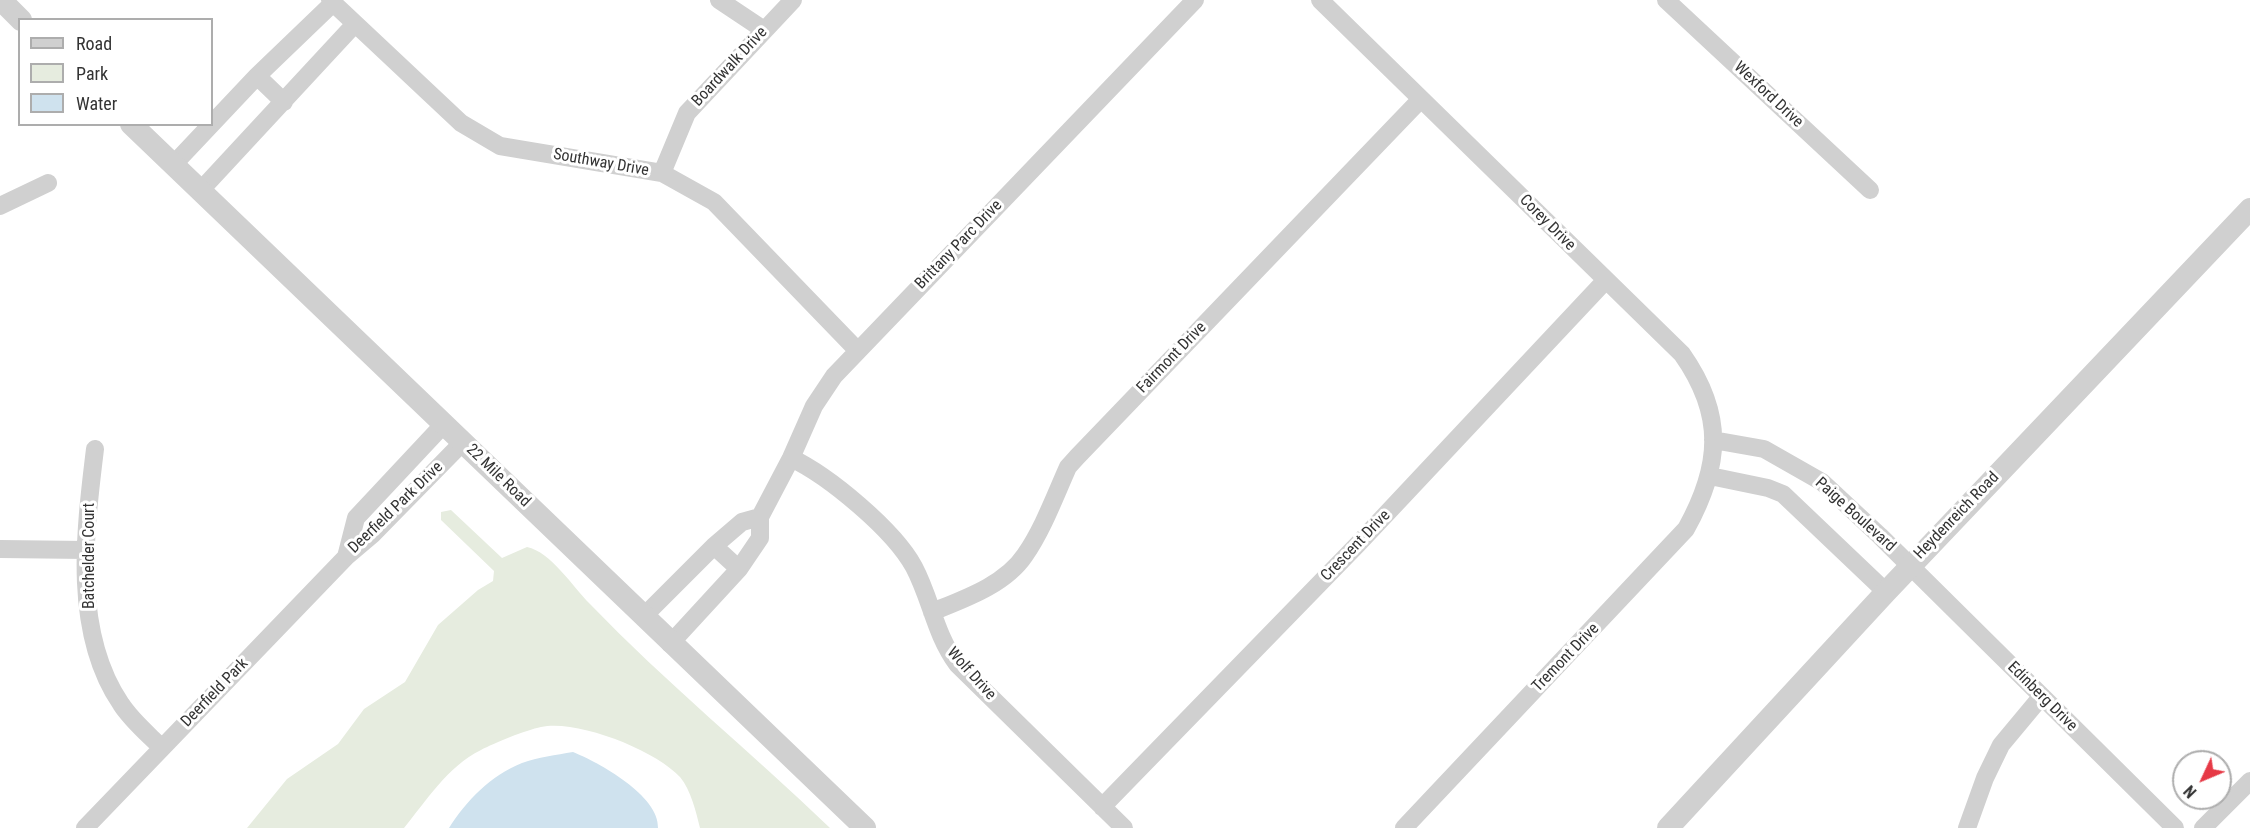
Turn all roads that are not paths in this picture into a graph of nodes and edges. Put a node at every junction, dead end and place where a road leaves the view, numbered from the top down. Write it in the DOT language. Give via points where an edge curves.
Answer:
graph roads {
  1 [pos="1,0"];
  2 [pos="719,0"];
  3 [pos="793,0"];
  4 [pos="1195,0"];
  5 [pos="1320,0"];
  6 [pos="1666,0"];
  7 [pos="332,1"];
  8 [pos="19,18"];
  9 [pos="354,25"];
  10 [pos="764,30"];
  11 [pos="257,76"];
  12 [pos="1421,99"];
  13 [pos="284,102"];
  14 [pos="213,123"];
  15 [pos="133,126"];
  16 [pos="210,126"];
  17 [pos="173,165"];
  18 [pos="662,173"];
  19 [pos="48,183"];
  20 [pos="1870,190"];
  21 [pos="200,191"];
  22 [pos="0,206"];
  23 [pos="2250,209"];
  24 [pos="1605,281"];
  25 [pos="858,351"];
  26 [pos="444,424"];
  27 [pos="1713,440"];
  28 [pos="462,442"];
  29 [pos="95,449"];
  30 [pos="791,458"];
  31 [pos="1798,467"];
  32 [pos="1710,476"];
  33 [pos="1783,494"];
  34 [pos="760,517"];
  35 [pos="714,546"];
  36 [pos="0,549"];
  37 [pos="87,550"];
  38 [pos="346,557"];
  39 [pos="1910,567"];
  40 [pos="739,569"];
  41 [pos="1886,592"];
  42 [pos="932,612"];
  43 [pos="643,617"];
  44 [pos="670,644"];
  45 [pos="2041,697"];
  46 [pos="162,748"];
  47 [pos="2250,781"];
  48 [pos="1102,807"];
  49 [pos="85,828"];
  50 [pos="865,828"];
  51 [pos="1124,828"];
  52 [pos="1404,828"];
  53 [pos="1668,828"];
  54 [pos="1967,828"];
  55 [pos="2175,828"];
  56 [pos="2203,828"];
  1 -- 8 [label="street"];
  2 -- 10 [label="street"];
  3 -- 10 [label="street, Boardwalk Drive"];
  4 -- 25 [label="street, Brittany Parc Drive"];
  5 -- 12 [label="street, Corey Drive"];
  6 -- 20 [label="street, Wexford Drive"];
  7 -- 9 [label="street, Southway Drive"];
  7 -- 11 [label="street"];
  9 -- 13 [label="street"];
  9 -- 18 [label="street, Southway Drive" via="461,123 500,146"];
  10 -- 18 [label="street, Boardwalk Drive" via="687,113"];
  11 -- 13 [label="street"];
  11 -- 14 [label="street"];
  12 -- 24 [label="street, Corey Drive"];
  12 -- 42 [label="street, Fairmont Drive" via="1068,467 1024,556 979,592"];
  13 -- 21 [label="street"];
  15 -- 17 [label="street, 22 Mile Road"];
  16 -- 17 [label="street"];
  17 -- 21 [label="street, 22 Mile Road"];
  18 -- 25 [label="street, Southway Drive" via="714,202"];
  19 -- 22 [label="street"];
  21 -- 26 [label="street, 22 Mile Road"];
  23 -- 39 [label="street, Heydenreich Road"];
  24 -- 27 [label="street, Corey Drive" via="1682,354 1693,370 1708,405"];
  24 -- 48 [label="street, Crescent Drive" via="1358,544"];
  25 -- 30 [label="street, Brittany Parc Drive" via="824,389"];
  26 -- 28 [label="street, 22 Mile Road"];
  26 -- 38 [label="street, Deerfield Park Drive" via="356,518"];
  27 -- 31 [label="street, Paige Boulevard" via="1764,449"];
  27 -- 32 [label="street, Corey Drive"];
  28 -- 38 [label="street, Deerfield Park Drive"];
  28 -- 43 [label="street, 22 Mile Road"];
  29 -- 37 [label="street, Batchelder Court"];
  30 -- 34 [label="street, Brittany Parc Drive"];
  30 -- 42 [label="street, Wolf Drive" via="827,479 901,548 914,567"];
  31 -- 33 [label="street, Paige Boulevard"];
  31 -- 39 [label="street, Paige Boulevard" via="1822,482"];
  32 -- 33 [label="street, Paige Boulevard"];
  32 -- 52 [label="street, Tremont Drive" via="1695,514 1669,550"];
  33 -- 41 [label="street, Paige Boulevard"];
  34 -- 35 [label="street" via="742,522"];
  34 -- 40 [label="street, Brittany Parc Drive" via="760,538"];
  35 -- 40 [label="street"];
  35 -- 43 [label="street"];
  36 -- 37 [label="street"];
  37 -- 46 [label="street, Batchelder Court" via="92,635 103,668 122,705"];
  38 -- 46 [label="street, Deerfield Park"];
  39 -- 41 [label="street, Heydenreich Road"];
  39 -- 45 [label="street, Edinberg Drive"];
  40 -- 44 [label="street, Brittany Parc Drive"];
  41 -- 53 [label="street, Heydenreich Road"];
  42 -- 48 [label="street, Wolf Drive" via="939,634 957,664"];
  43 -- 44 [label="street, 22 Mile Road"];
  44 -- 50 [label="street, 22 Mile Road"];
  45 -- 54 [label="street" via="2001,745"];
  45 -- 55 [label="street, Edinberg Drive"];
  46 -- 49 [label="street, Deerfield Park"];
  47 -- 56 [label="street"];
  48 -- 51 [label="street, Wolf Drive"];
}
